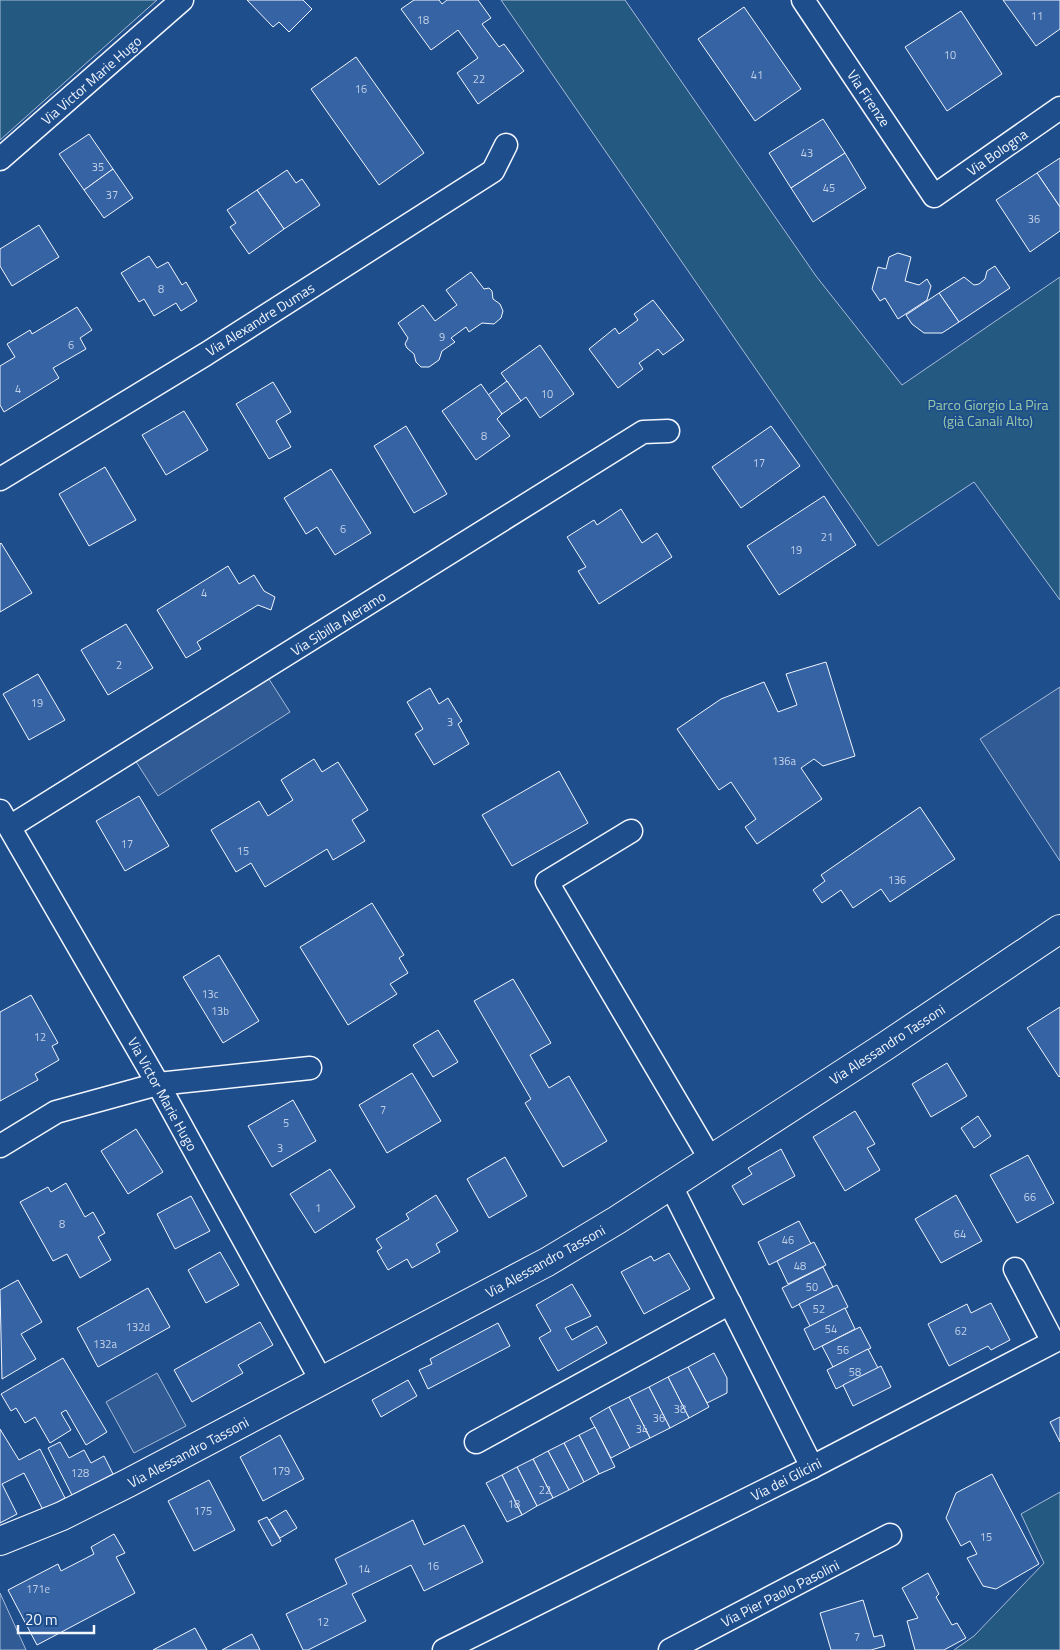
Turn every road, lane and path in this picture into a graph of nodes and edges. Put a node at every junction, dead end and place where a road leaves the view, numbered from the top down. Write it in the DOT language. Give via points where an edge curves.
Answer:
graph roads {
  1 [pos="182,0"];
  2 [pos="803,0"];
  3 [pos="1060,108"];
  4 [pos="506,145"];
  5 [pos="0,159"];
  6 [pos="934,196"];
  7 [pos="668,431"];
  8 [pos="0,479"];
  9 [pos="3,817"];
  10 [pos="631,831"];
  11 [pos="1060,929"];
  12 [pos="310,1068"];
  13 [pos="158,1084"];
  14 [pos="0,1146"];
  15 [pos="711,1160"];
  16 [pos="671,1186"];
  17 [pos="1015,1269"];
  18 [pos="730,1304"];
  19 [pos="1056,1345"];
  20 [pos="321,1380"];
  21 [pos="476,1442"];
  22 [pos="812,1467"];
  23 [pos="890,1535"];
  24 [pos="0,1541"];
  25 [pos="456,1647"];
  26 [pos="670,1650"];
  1 -- 5 [label="street, Via Victor Marie Hugo"];
  2 -- 6 [label="street, Via Firenze"];
  3 -- 6 [label="street, Via Bologna"];
  4 -- 8 [label="street, Via Alexandre Dumas" via="493,171 206,354"];
  7 -- 9 [label="street, Via Sibilla Aleramo" via="643,432"];
  9 -- 13 [label="street, Via Victor Marie Hugo"];
  10 -- 15 [label="street" via="547,882"];
  11 -- 15 [label="street, Via Alessandro Tassoni"];
  12 -- 13 [label="street"];
  13 -- 14 [label="street" via="56,1112"];
  13 -- 20 [label="street, Via Victor Marie Hugo"];
  15 -- 16 [label="street, Via Alessandro Tassoni"];
  16 -- 18 [label="street"];
  16 -- 20 [label="street, Via Alessandro Tassoni" via="547,1262"];
  17 -- 19 [label="street, Via dei Glicini"];
  18 -- 21 [label="street"];
  18 -- 22 [label="street"];
  19 -- 22 [label="street, Via dei Glicini"];
  20 -- 24 [label="street, Via Alessandro Tassoni" via="128,1484"];
  22 -- 25 [label="street, Via dei Glicini"];
  23 -- 26 [label="street, Via Pier Paolo Pasolini"];
}
